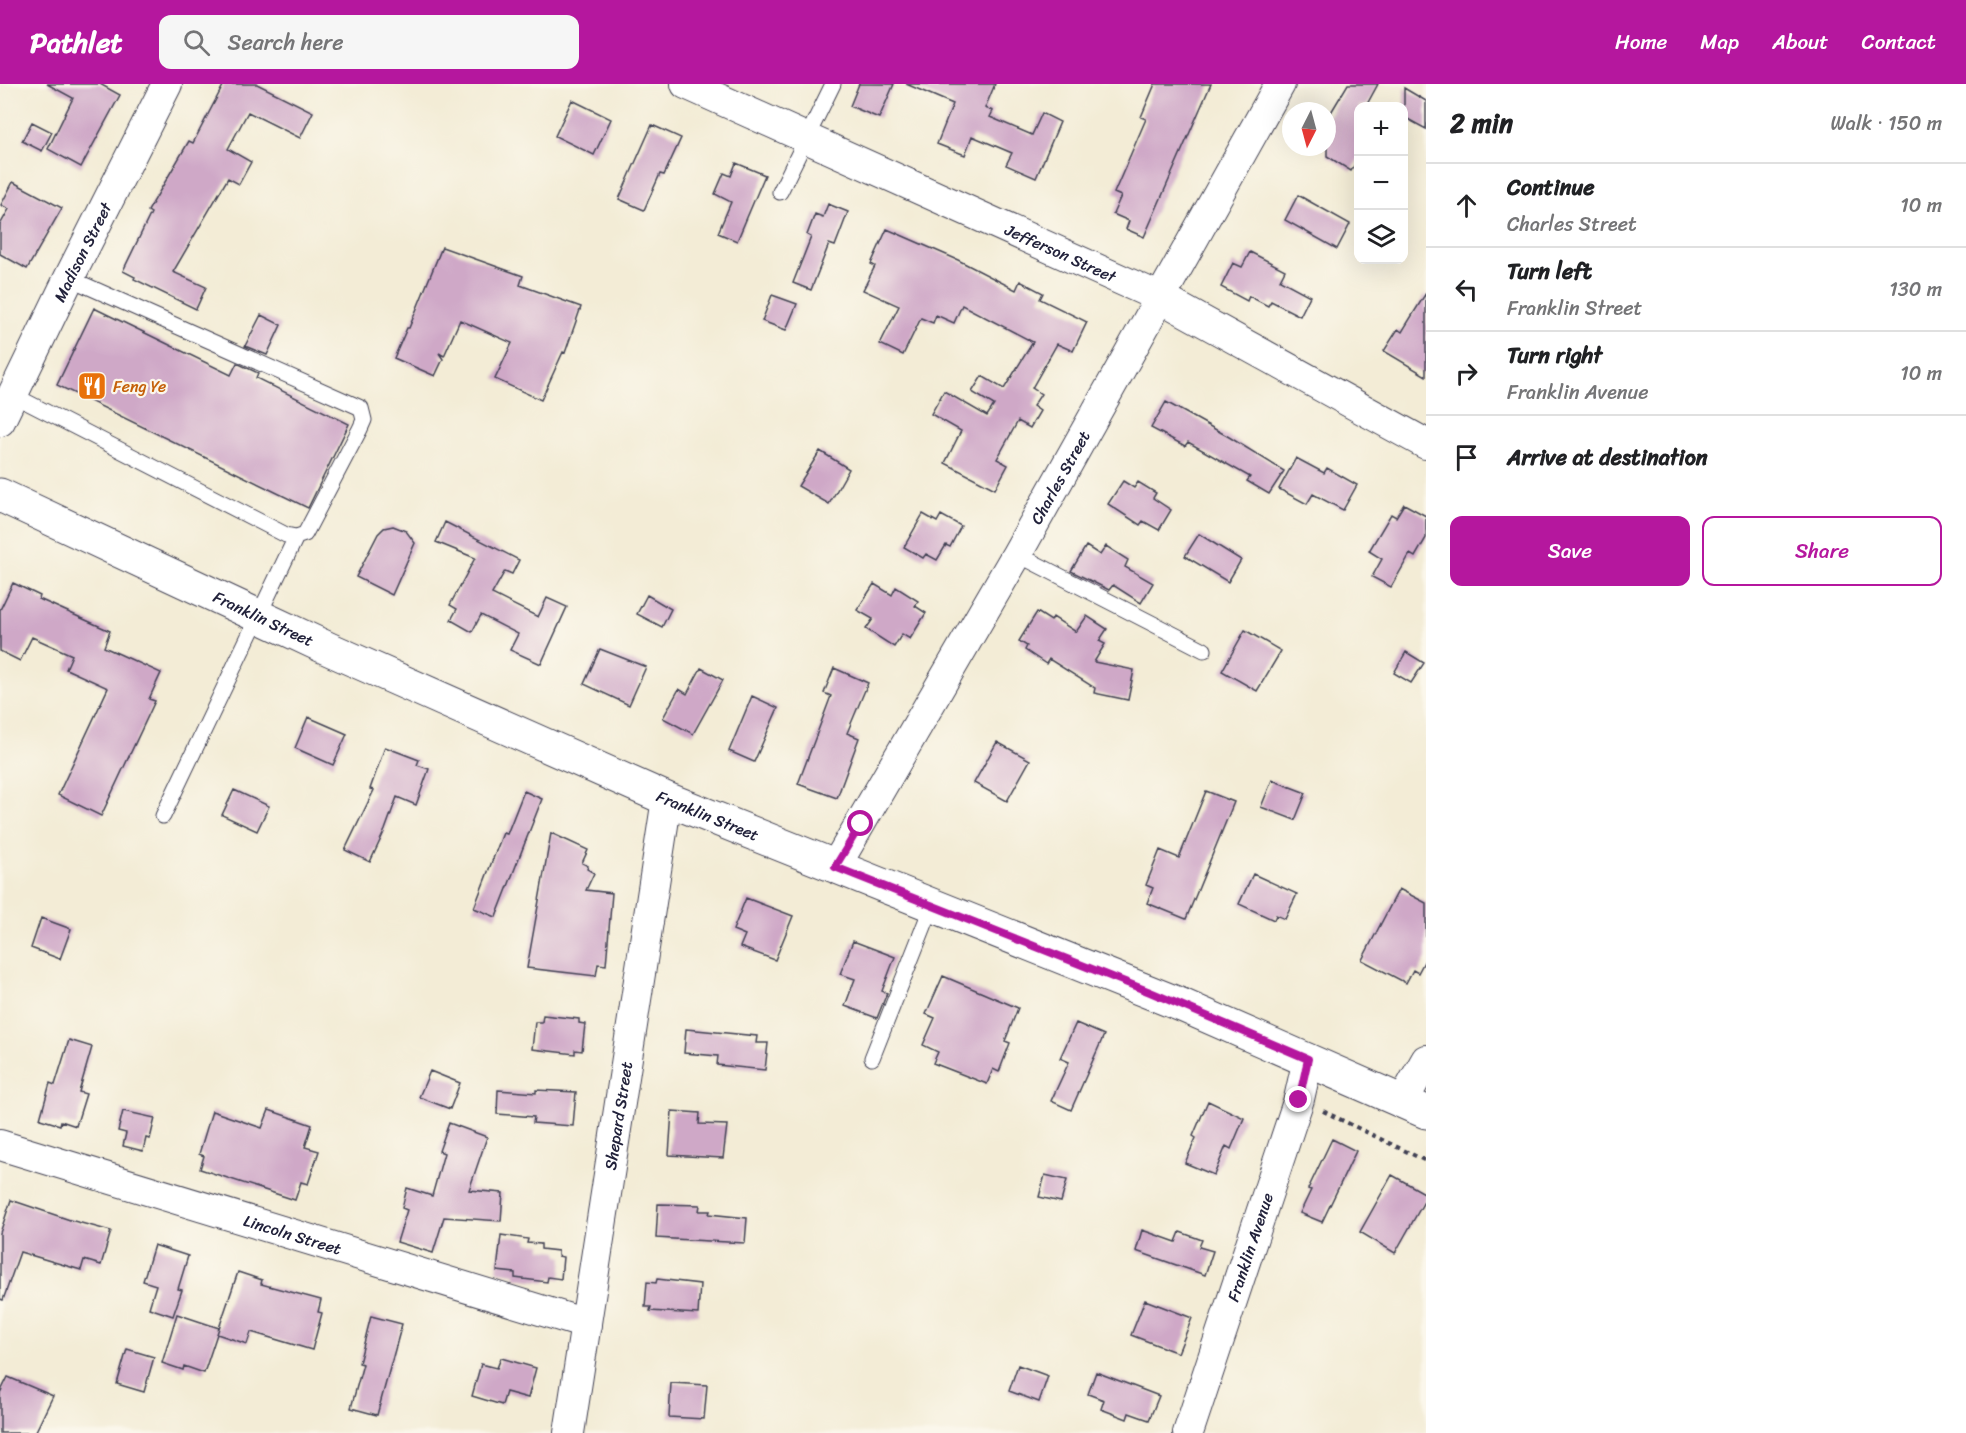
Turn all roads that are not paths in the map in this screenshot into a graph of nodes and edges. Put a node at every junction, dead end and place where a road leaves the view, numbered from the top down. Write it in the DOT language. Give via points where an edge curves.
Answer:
graph roads {
  1 [pos="167,84"];
  2 [pos="686,84"];
  3 [pos="833,84"];
  4 [pos="1281,84"];
  5 [pos="806,137"];
  6 [pos="780,192"];
  7 [pos="69,278"];
  8 [pos="1159,297"];
  9 [pos="13,395"];
  10 [pos="0,421"];
  11 [pos="1426,444"];
  12 [pos="1,498"];
  13 [pos="296,537"];
  14 [pos="1017,554"];
  15 [pos="258,615"];
  16 [pos="1204,650"];
  17 [pos="667,799"];
  18 [pos="163,816"];
  19 [pos="835,867"];
  20 [pos="932,906"];
  21 [pos="872,1058"];
  22 [pos="1308,1059"];
  23 [pos="1426,1060"];
  24 [pos="1414,1106"];
  25 [pos="0,1145"];
  26 [pos="586,1324"];
  27 [pos="569,1433"];
  28 [pos="1188,1433"];
  1 -- 7 [label="street, Madison Street"];
  2 -- 5 [label="street, Jefferson Street"];
  3 -- 5 [label="lane"];
  4 -- 8 [label="street, Charles Street"];
  5 -- 6 [label="lane"];
  5 -- 8 [label="street, Jefferson Street"];
  7 -- 9 [label="street, Madison Street"];
  7 -- 13 [label="lane" via="361,408 364,420 360,429 305,534"];
  8 -- 11 [label="street, Jefferson Street"];
  8 -- 14 [label="street, Charles Street"];
  9 -- 10 [label="street, Madison Street"];
  9 -- 13 [label="lane"];
  12 -- 15 [label="main road, Franklin Street"];
  13 -- 15 [label="lane"];
  14 -- 16 [label="lane"];
  14 -- 19 [label="street, Charles Street"];
  15 -- 17 [label="main road, Franklin Street"];
  15 -- 18 [label="lane"];
  17 -- 19 [label="main road, Franklin Street"];
  17 -- 26 [label="street, Shepard Street"];
  19 -- 20 [label="main road, Franklin Street"];
  20 -- 21 [label="lane"];
  20 -- 22 [label="main road, Franklin Street"];
  22 -- 24 [label="main road, Franklin Street"];
  22 -- 28 [label="street, Franklin Avenue" via="1299,1100"];
  23 -- 24 [label="street"];
  25 -- 26 [label="street, Lincoln Street"];
  26 -- 27 [label="street, Shepard Street"];
}
